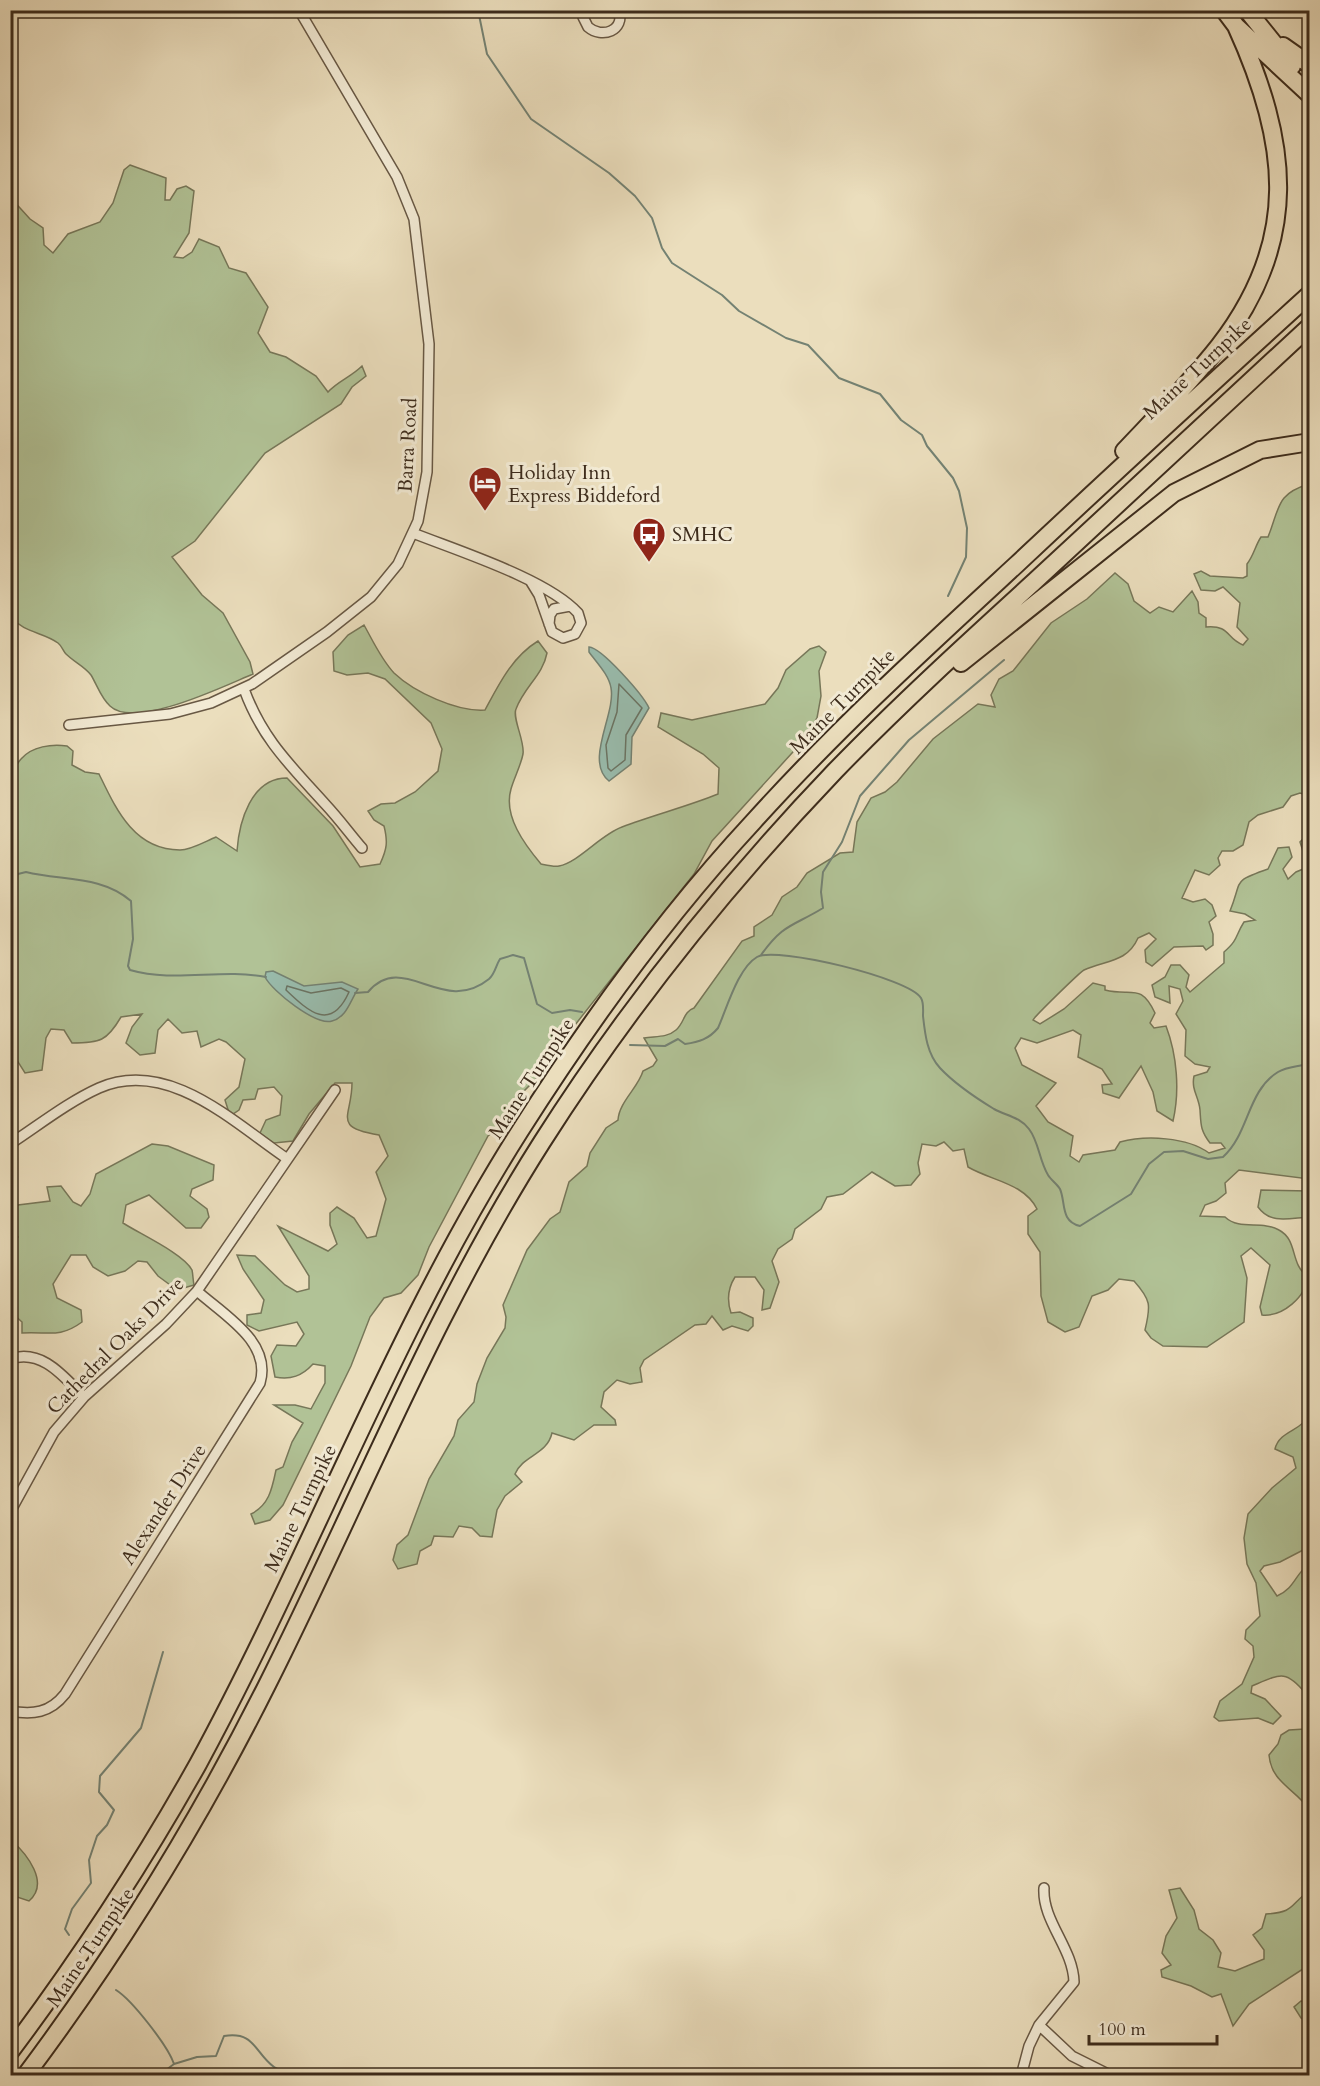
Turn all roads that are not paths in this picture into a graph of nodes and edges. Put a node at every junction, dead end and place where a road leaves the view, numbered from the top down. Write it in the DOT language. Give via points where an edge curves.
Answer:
graph roads {
  1 [pos="298,10"];
  2 [pos="584,10"];
  3 [pos="619,10"];
  4 [pos="1224,10"];
  5 [pos="1249,13"];
  6 [pos="1236,26"];
  7 [pos="1310,65"];
  8 [pos="1310,84"];
  9 [pos="1310,95"];
  10 [pos="1310,294"];
  11 [pos="1310,326"];
  12 [pos="1310,442"];
  13 [pos="1109,478"];
  14 [pos="413,533"];
  15 [pos="531,582"];
  16 [pos="570,606"];
  17 [pos="549,627"];
  18 [pos="939,670"];
  19 [pos="244,689"];
  20 [pos="69,725"];
  21 [pos="362,848"];
  22 [pos="334,1090"];
  23 [pos="10,1144"];
  24 [pos="286,1158"];
  25 [pos="197,1291"];
  26 [pos="10,1359"];
  27 [pos="84,1397"];
  28 [pos="10,1512"];
  29 [pos="10,1711"];
  30 [pos="1044,1888"];
  31 [pos="1039,2025"];
  32 [pos="10,2052"];
  33 [pos="25,2076"];
  34 [pos="1022,2076"];
  35 [pos="1112,2076"];
  1 -- 14 [label="street, Barra Road" via="397,177 414,219 429,355 427,472"];
  2 -- 3 [label="street" via="585,24 600,33 615,29 620,20"];
  4 -- 6 [label="highway"];
  5 -- 7 [label="highway" via="1292,54"];
  5 -- 8 [label="highway" via="1280,54"];
  6 -- 9 [label="highway"];
  6 -- 13 [label="highway" via="1259,78 1274,132 1278,193 1267,257 1253,293 1219,346 1120,454"];
  10 -- 13 [label="highway, Maine Turnpike"];
  11 -- 18 [label="highway, Maine Turnpike"];
  12 -- 18 [label="highway" via="1260,450 1174,493 959,664"];
  13 -- 32 [label="highway, Maine Turnpike" via="880,690 751,824 630,971 573,1050 507,1152 421,1307 198,1762 95,1933"];
  14 -- 15 [label="street"];
  14 -- 19 [label="street, Barra Road" via="398,564 371,597"];
  15 -- 16 [label="street"];
  15 -- 17 [label="street" via="542,600"];
  16 -- 17 [label="street" via="552,610"];
  16 -- 17 [label="street" via="578,613 581,625 573,636 560,637"];
  18 -- 33 [label="highway, Maine Turnpike" via="838,768 711,911 543,1140 445,1314 225,1767 125,1936"];
  19 -- 20 [label="street, Barra Road" via="170,714"];
  19 -- 21 [label="street" via="259,725 279,755"];
  22 -- 24 [label="street, Cathedral Oaks Drive"];
  23 -- 24 [label="street" via="94,1090 140,1079 185,1091"];
  24 -- 25 [label="street, Cathedral Oaks Drive"];
  25 -- 27 [label="street, Cathedral Oaks Drive"];
  25 -- 29 [label="street, Alexander Drive" via="258,1348 263,1362 260,1383 65,1694 56,1705 41,1712"];
  26 -- 27 [label="street" via="26,1356 45,1361"];
  27 -- 28 [label="street, Cathedral Oaks Drive" via="48,1441"];
  30 -- 31 [label="street" via="1043,1902 1064,1943 1074,1982"];
  31 -- 34 [label="street"];
  31 -- 35 [label="street" via="1072,2056"];
}
